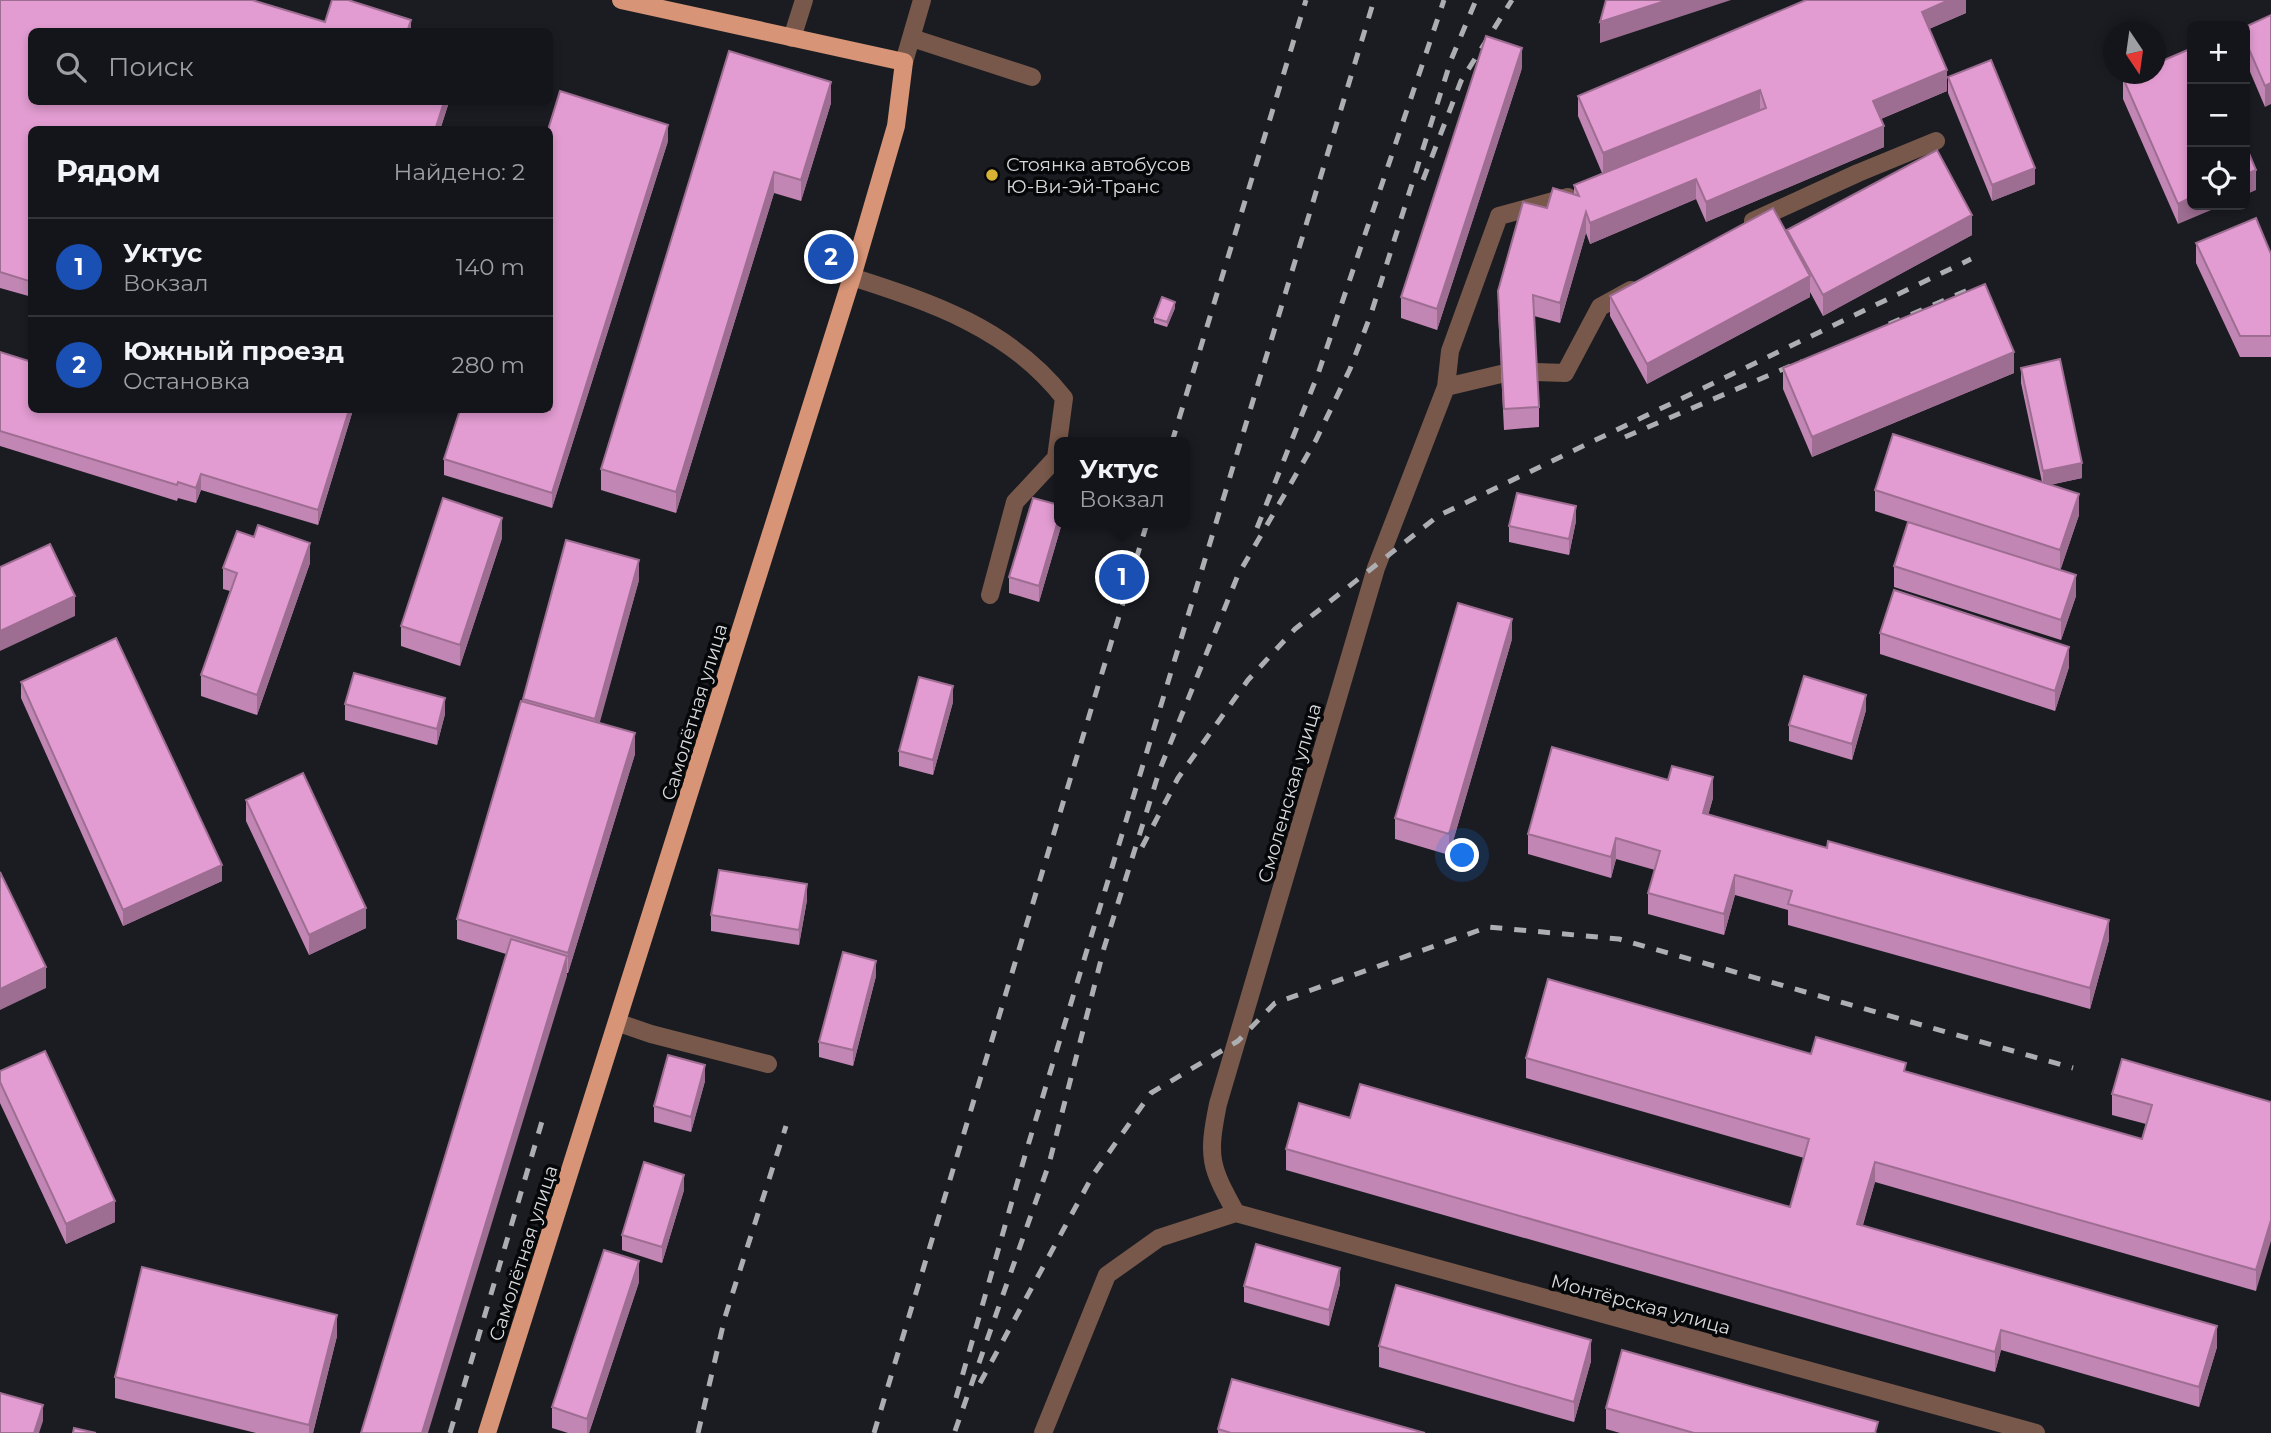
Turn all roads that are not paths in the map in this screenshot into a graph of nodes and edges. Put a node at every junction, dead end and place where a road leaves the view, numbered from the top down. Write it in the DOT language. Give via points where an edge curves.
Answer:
graph roads {
  1 [pos="621,0"];
  2 [pos="804,0"];
  3 [pos="922,0"];
  4 [pos="792,38"];
  5 [pos="912,38"];
  6 [pos="904,62"];
  7 [pos="1032,76"];
  8 [pos="1936,141"];
  9 [pos="1585,191"];
  10 [pos="1743,228"];
  11 [pos="852,277"];
  12 [pos="1644,283"];
  13 [pos="1536,372"];
  14 [pos="1502,374"];
  15 [pos="1446,387"];
  16 [pos="1059,437"];
  17 [pos="1054,460"];
  18 [pos="990,595"];
  19 [pos="619,1023"];
  20 [pos="768,1064"];
  21 [pos="1236,1213"];
  22 [pos="487,1433"];
  23 [pos="1043,1433"];
  24 [pos="2036,1433"];
  1 -- 4 [label="main road"];
  2 -- 4 [label="street"];
  3 -- 5 [label="street, Самолётная улица"];
  4 -- 6 [label="main road"];
  5 -- 6 [label="street, Самолётная улица"];
  5 -- 7 [label="street"];
  6 -- 11 [label="main road, Самолётная улица" via="896,126"];
  8 -- 10 [label="street"];
  9 -- 15 [label="street, Смоленская улица" via="1499,216 1450,351"];
  11 -- 16 [label="street" via="915,298 1011,345 1042,370 1064,398"];
  11 -- 19 [label="main road, Самолётная улица"];
  12 -- 13 [label="street" via="1600,307 1565,373"];
  14 -- 15 [label="street"];
  15 -- 21 [label="street, Смоленская улица" via="1376,568 1218,1104 1212,1170"];
  17 -- 18 [label="street" via="1015,502"];
  19 -- 20 [label="street"];
  19 -- 22 [label="main road, Самолётная улица"];
  21 -- 23 [label="street" via="1159,1238 1107,1275"];
  21 -- 24 [label="street, Монтёрская улица"];
}
